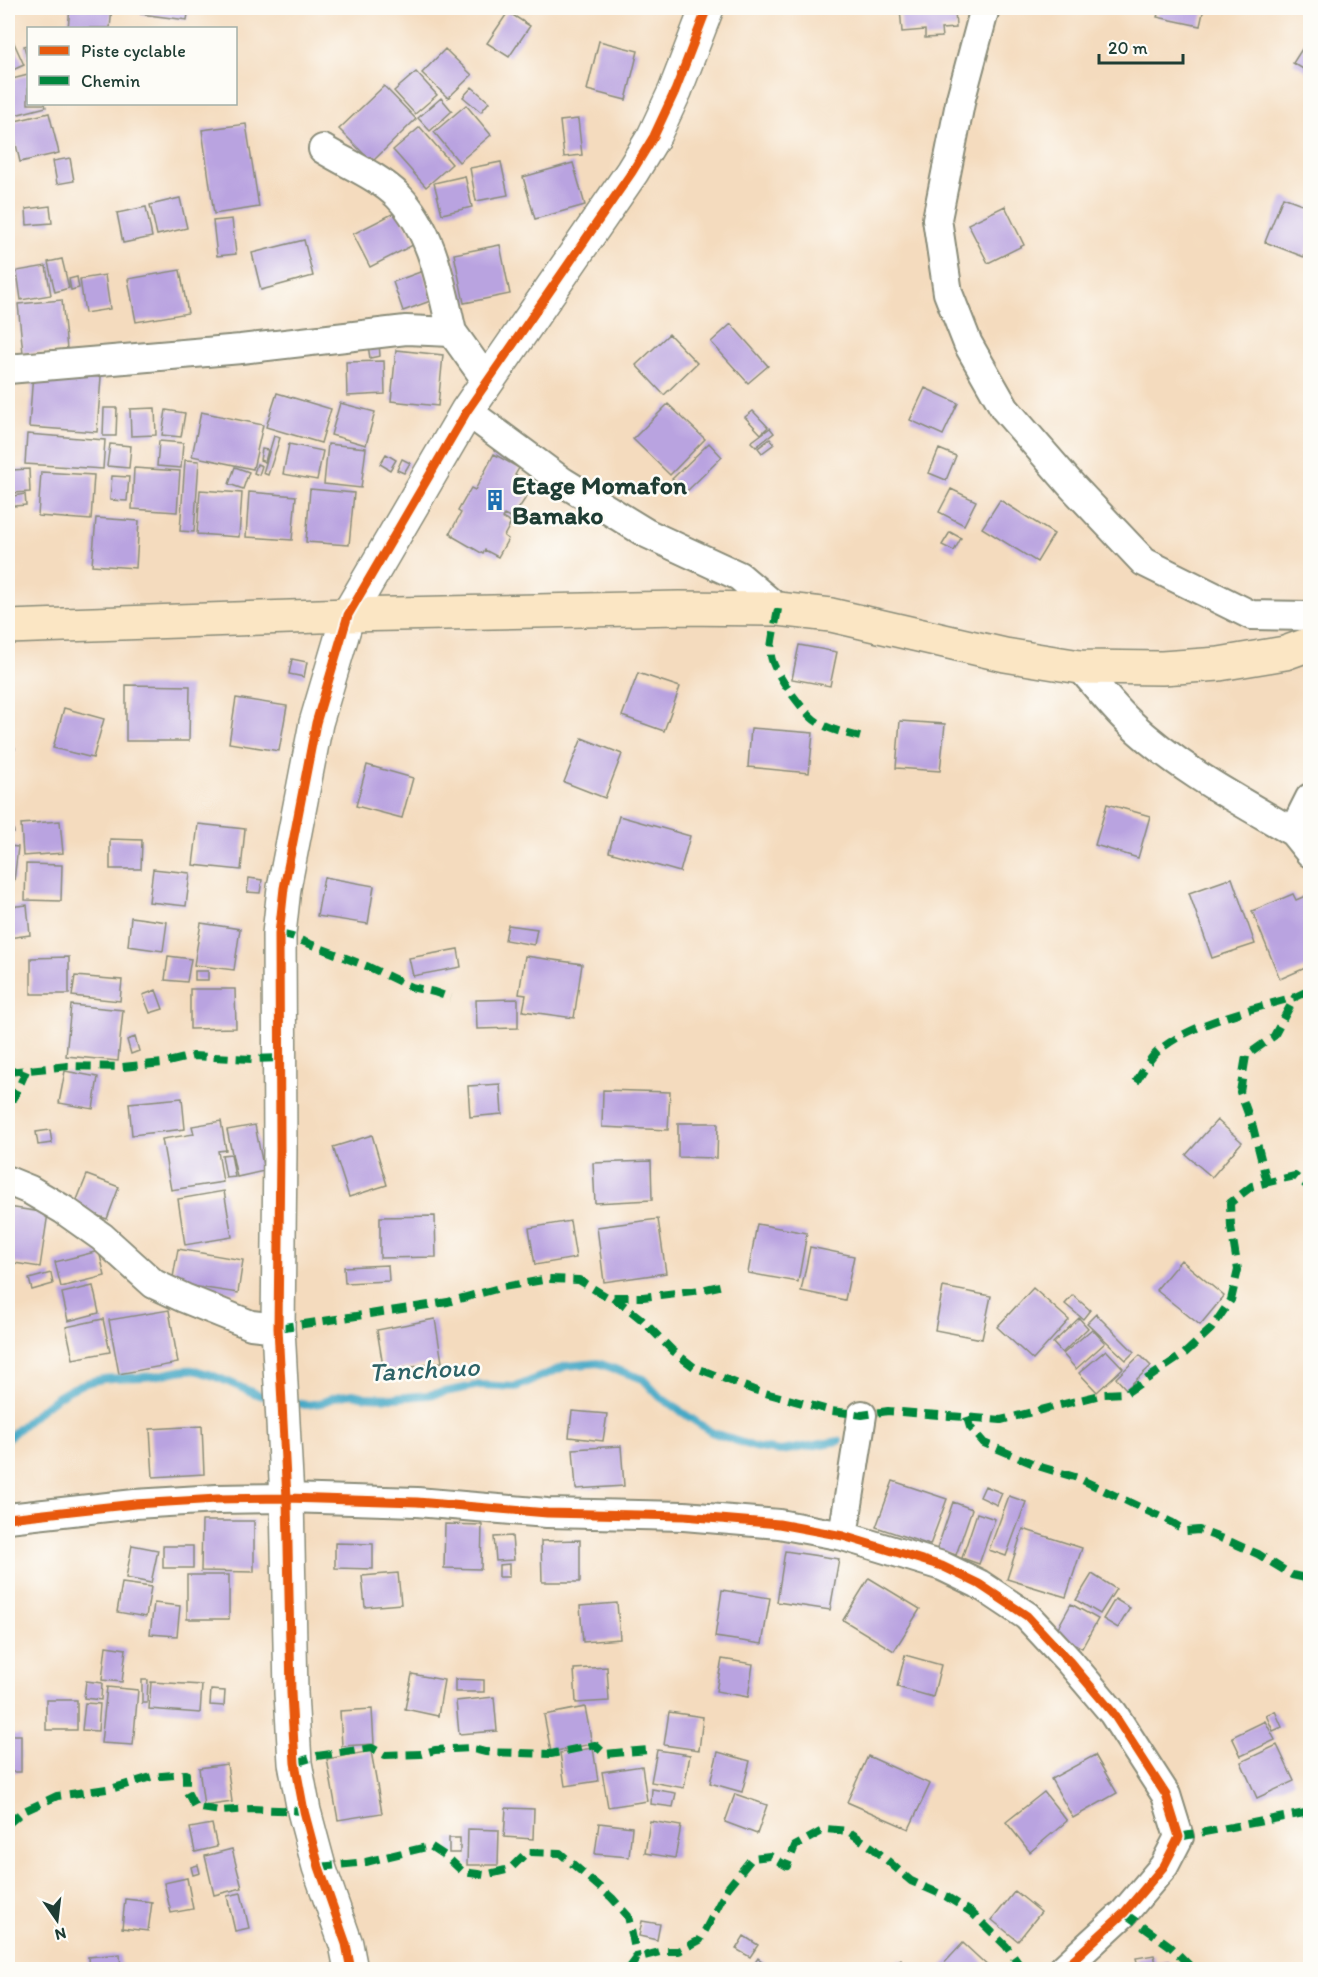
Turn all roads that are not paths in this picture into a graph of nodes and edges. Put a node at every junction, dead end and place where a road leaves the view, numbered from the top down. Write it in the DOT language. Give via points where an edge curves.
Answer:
graph roads {
  1 [pos="707,8"];
  2 [pos="985,8"];
  3 [pos="323,149"];
  4 [pos="452,332"];
  5 [pos="8,369"];
  6 [pos="487,381"];
  7 [pos="467,411"];
  8 [pos="778,609"];
  9 [pos="348,615"];
  10 [pos="1311,616"];
  11 [pos="8,627"];
  12 [pos="1311,644"];
  13 [pos="1080,667"];
  14 [pos="1311,798"];
  15 [pos="1302,842"];
  16 [pos="8,1181"];
  17 [pos="278,1328"];
  18 [pos="862,1415"];
  19 [pos="287,1498"];
  20 [pos="8,1518"];
  21 [pos="843,1536"];
  22 [pos="351,1970"];
  23 [pos="1062,1970"];
  1 -- 6 [label="street" via="654,136"];
  2 -- 10 [label="street" via="961,98 936,219 948,294 968,344 1005,409 1144,562 1251,615"];
  3 -- 4 [label="street" via="398,196 422,228"];
  4 -- 5 [label="street" via="406,330"];
  4 -- 6 [label="street"];
  6 -- 7 [label="street"];
  7 -- 8 [label="street" via="563,482 646,533 739,576"];
  7 -- 9 [label="street"];
  8 -- 9 [label="main road"];
  8 -- 13 [label="main road" via="831,615"];
  9 -- 11 [label="main road"];
  9 -- 17 [label="street" via="316,723 281,909"];
  12 -- 13 [label="main road" via="1285,653 1219,664"];
  13 -- 15 [label="street" via="1129,722 1158,746"];
  14 -- 15 [label="street"];
  16 -- 17 [label="street" via="64,1210 102,1237 154,1284 251,1325"];
  17 -- 19 [label="street"];
  18 -- 21 [label="street"];
  19 -- 20 [label="street" via="135,1504"];
  19 -- 21 [label="street" via="417,1502 547,1513 684,1516 779,1524"];
  19 -- 22 [label="street" via="296,1763 304,1811"];
  21 -- 23 [label="street" via="942,1566 979,1584 1027,1616 1113,1713 1166,1795 1179,1837 1164,1866 1124,1913"];
}
